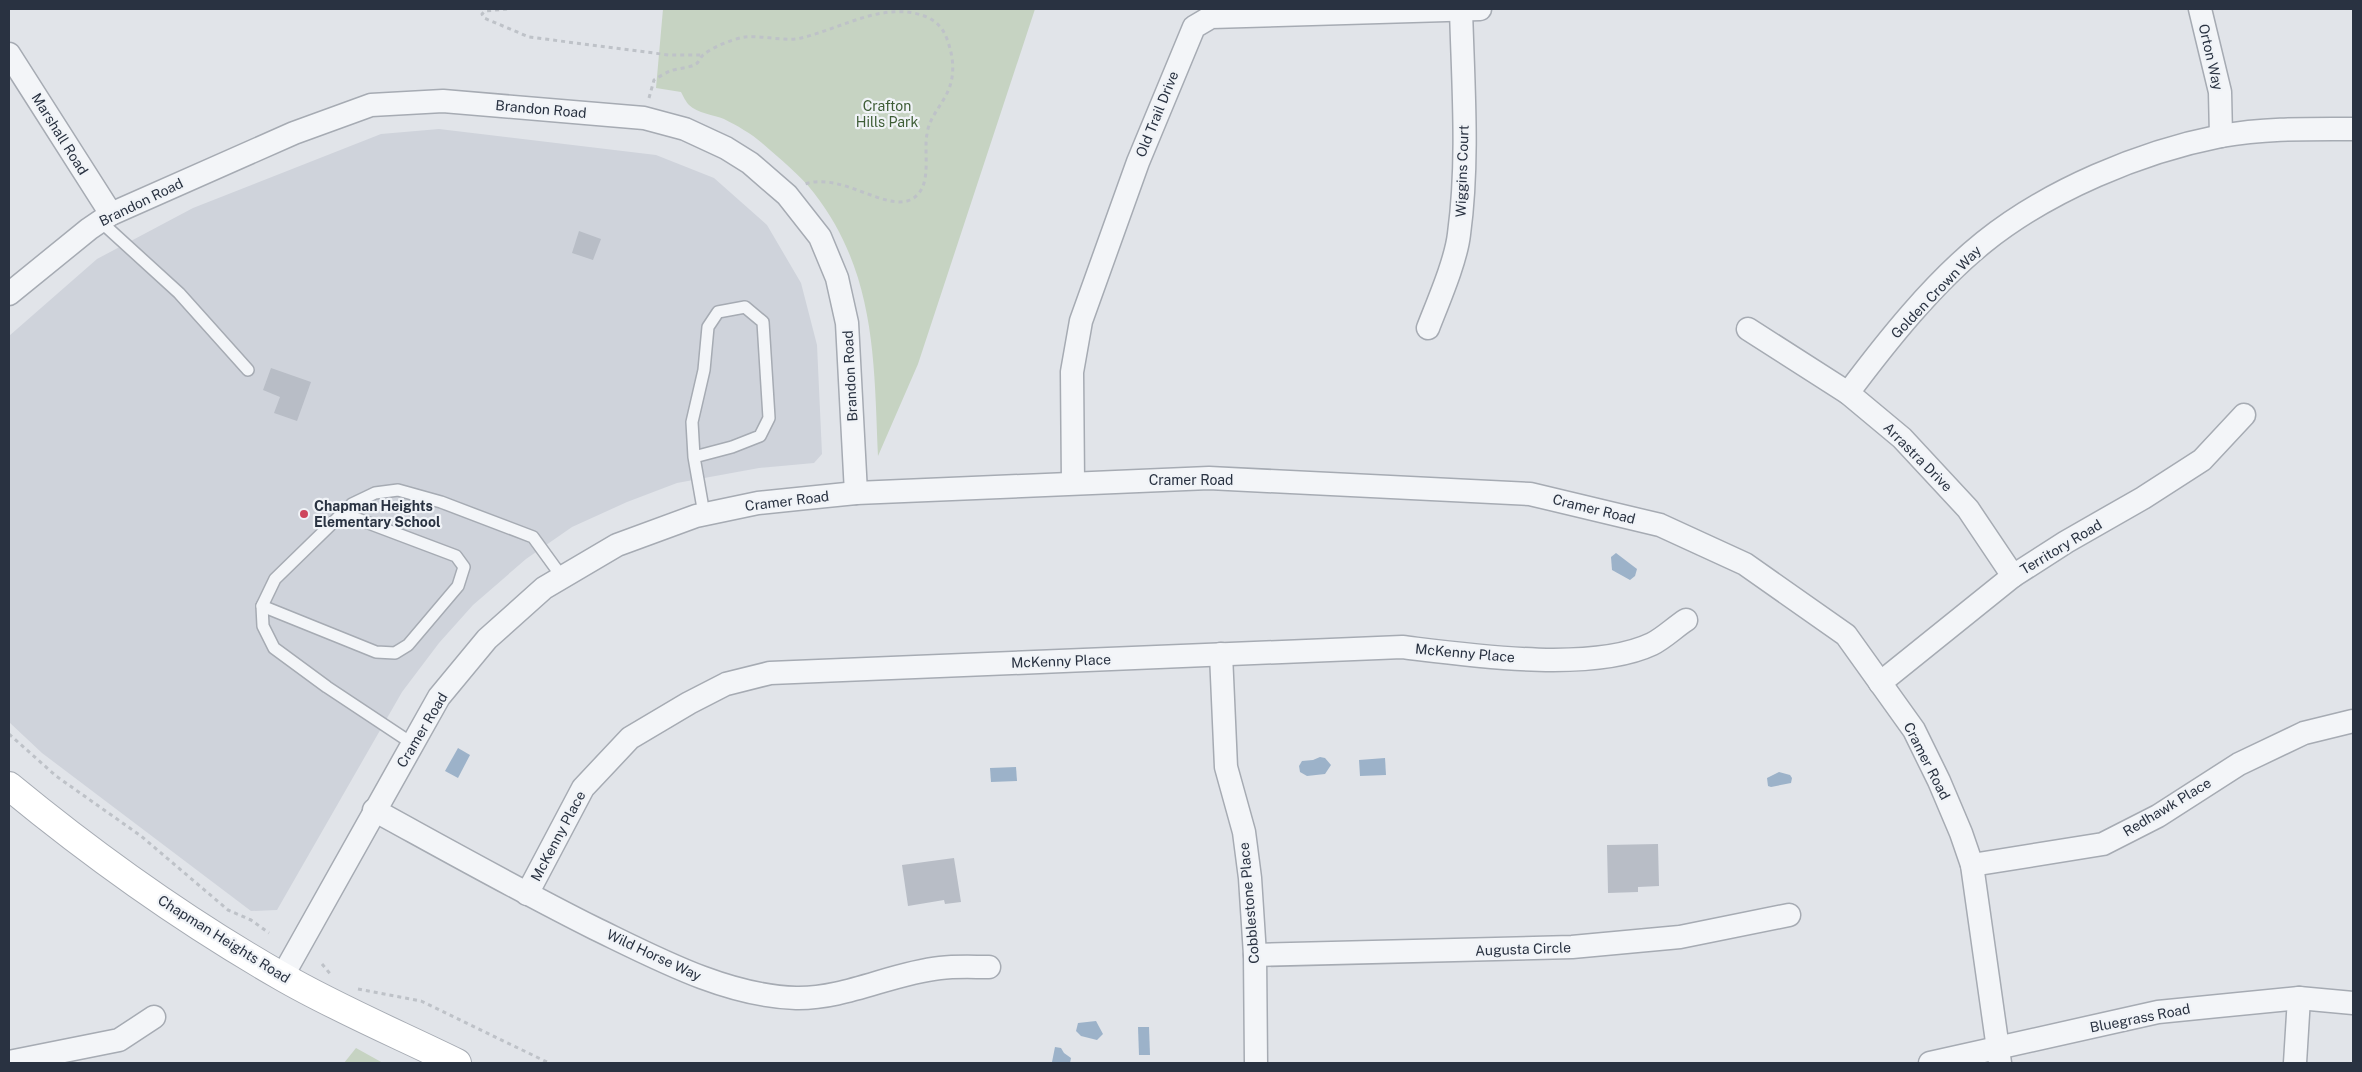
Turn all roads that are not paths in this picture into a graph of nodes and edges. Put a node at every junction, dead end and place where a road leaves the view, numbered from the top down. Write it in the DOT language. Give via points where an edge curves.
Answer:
graph roads {
  1 [pos="1461,9"];
  2 [pos="1480,9"];
  3 [pos="2200,9"];
  4 [pos="1209,13"];
  5 [pos="9,54"];
  6 [pos="2353,129"];
  7 [pos="2221,136"];
  8 [pos="106,217"];
  9 [pos="9,294"];
  10 [pos="1428,328"];
  11 [pos="1748,329"];
  12 [pos="248,370"];
  13 [pos="1848,393"];
  14 [pos="2244,415"];
  15 [pos="694,457"];
  16 [pos="1073,483"];
  17 [pos="856,494"];
  18 [pos="342,513"];
  19 [pos="704,514"];
  20 [pos="2013,576"];
  21 [pos="562,577"];
  22 [pos="262,606"];
  23 [pos="1686,620"];
  24 [pos="1221,654"];
  25 [pos="1880,683"];
  26 [pos="2353,720"];
  27 [pos="413,744"];
  28 [pos="9,786"];
  29 [pos="374,810"];
  30 [pos="1972,865"];
  31 [pos="527,894"];
  32 [pos="1788,915"];
  33 [pos="1255,955"];
  34 [pos="989,967"];
  35 [pos="282,977"];
  36 [pos="2299,998"];
  37 [pos="2353,1003"];
  38 [pos="154,1017"];
  39 [pos="1999,1056"];
  40 [pos="9,1062"];
  41 [pos="457,1063"];
  42 [pos="1256,1063"];
  43 [pos="1930,1063"];
  44 [pos="2295,1063"];
  1 -- 2 [label="street, Old Trail Drive"];
  1 -- 4 [label="street, Old Trail Drive"];
  1 -- 10 [label="street, Wiggins Court" via="1464,154 1459,236"];
  3 -- 7 [label="street, Orton Way" via="2220,92"];
  4 -- 16 [label="street, Old Trail Drive" via="1194,27 1186,42 1138,162 1081,321 1072,372"];
  5 -- 8 [label="street, Marshall Road"];
  6 -- 7 [label="street, Golden Crown Way" via="2285,129"];
  7 -- 13 [label="street, Golden Crown Way" via="2127,162 2052,196 1984,242 1938,286 1880,351"];
  8 -- 9 [label="street, Brandon Road"];
  8 -- 12 [label="lane"];
  8 -- 17 [label="street, Brandon Road" via="294,133 371,105 443,101 644,118 685,129 750,163 787,194 820,237 837,278 847,323"];
  11 -- 13 [label="street, Arrastra Drive"];
  13 -- 20 [label="street, Arrastra Drive" via="1902,438 1968,509"];
  14 -- 20 [label="street, Territory Road" via="2202,460"];
  15 -- 15 [label="lane" via="760,436 769,418 763,322 745,307 718,312 708,327 704,370 692,422"];
  15 -- 19 [label="lane"];
  16 -- 17 [label="street, Cramer Road"];
  16 -- 25 [label="street, Cramer Road" via="1209,478 1530,494 1660,525 1745,564 1846,635"];
  17 -- 19 [label="street, Cramer Road" via="758,503"];
  18 -- 21 [label="lane" via="352,504 375,493 398,490 533,537"];
  18 -- 22 [label="lane" via="275,578"];
  18 -- 22 [label="lane" via="456,556 464,567 458,586 408,645 395,653 376,652"];
  19 -- 21 [label="street, Cramer Road" via="617,546"];
  20 -- 25 [label="street, Territory Road"];
  21 -- 27 [label="street, Cramer Road" via="544,588 487,639 439,697"];
  22 -- 27 [label="lane" via="263,626 274,648"];
  23 -- 24 [label="street, McKenny Place" via="1652,644 1621,654 1572,660 1475,656 1402,647"];
  24 -- 31 [label="street, McKenny Place" via="770,672 726,684 630,738 583,788"];
  24 -- 33 [label="street, Cobblestone Place" via="1226,767 1244,832"];
  25 -- 30 [label="street, Cramer Road" via="1914,730 1939,781"];
  26 -- 30 [label="street, Redhawk Place" via="2304,733 2239,764 2158,816 2103,844"];
  27 -- 29 [label="street, Cramer Road"];
  28 -- 35 [label="street, Chapman Heights Road" via="54,824 168,907"];
  29 -- 31 [label="street, Wild Horse Way"];
  29 -- 35 [label="street, Cramer Road"];
  30 -- 39 [label="street, Cramer Road"];
  31 -- 34 [label="street, Wild Horse Way" via="700,978 763,994 796,998 825,996 939,968"];
  32 -- 33 [label="street, Augusta Circle" via="1680,937 1572,948"];
  33 -- 42 [label="street, Cobblestone Place"];
  35 -- 41 [label="street, Chapman Heights Road"];
  36 -- 37 [label="street, Bluegrass Road"];
  36 -- 39 [label="street, Bluegrass Road" via="2158,1012"];
  36 -- 44 [label="street"];
  38 -- 40 [label="street" via="120,1040"];
  39 -- 43 [label="street, Bluegrass Road"];
}
